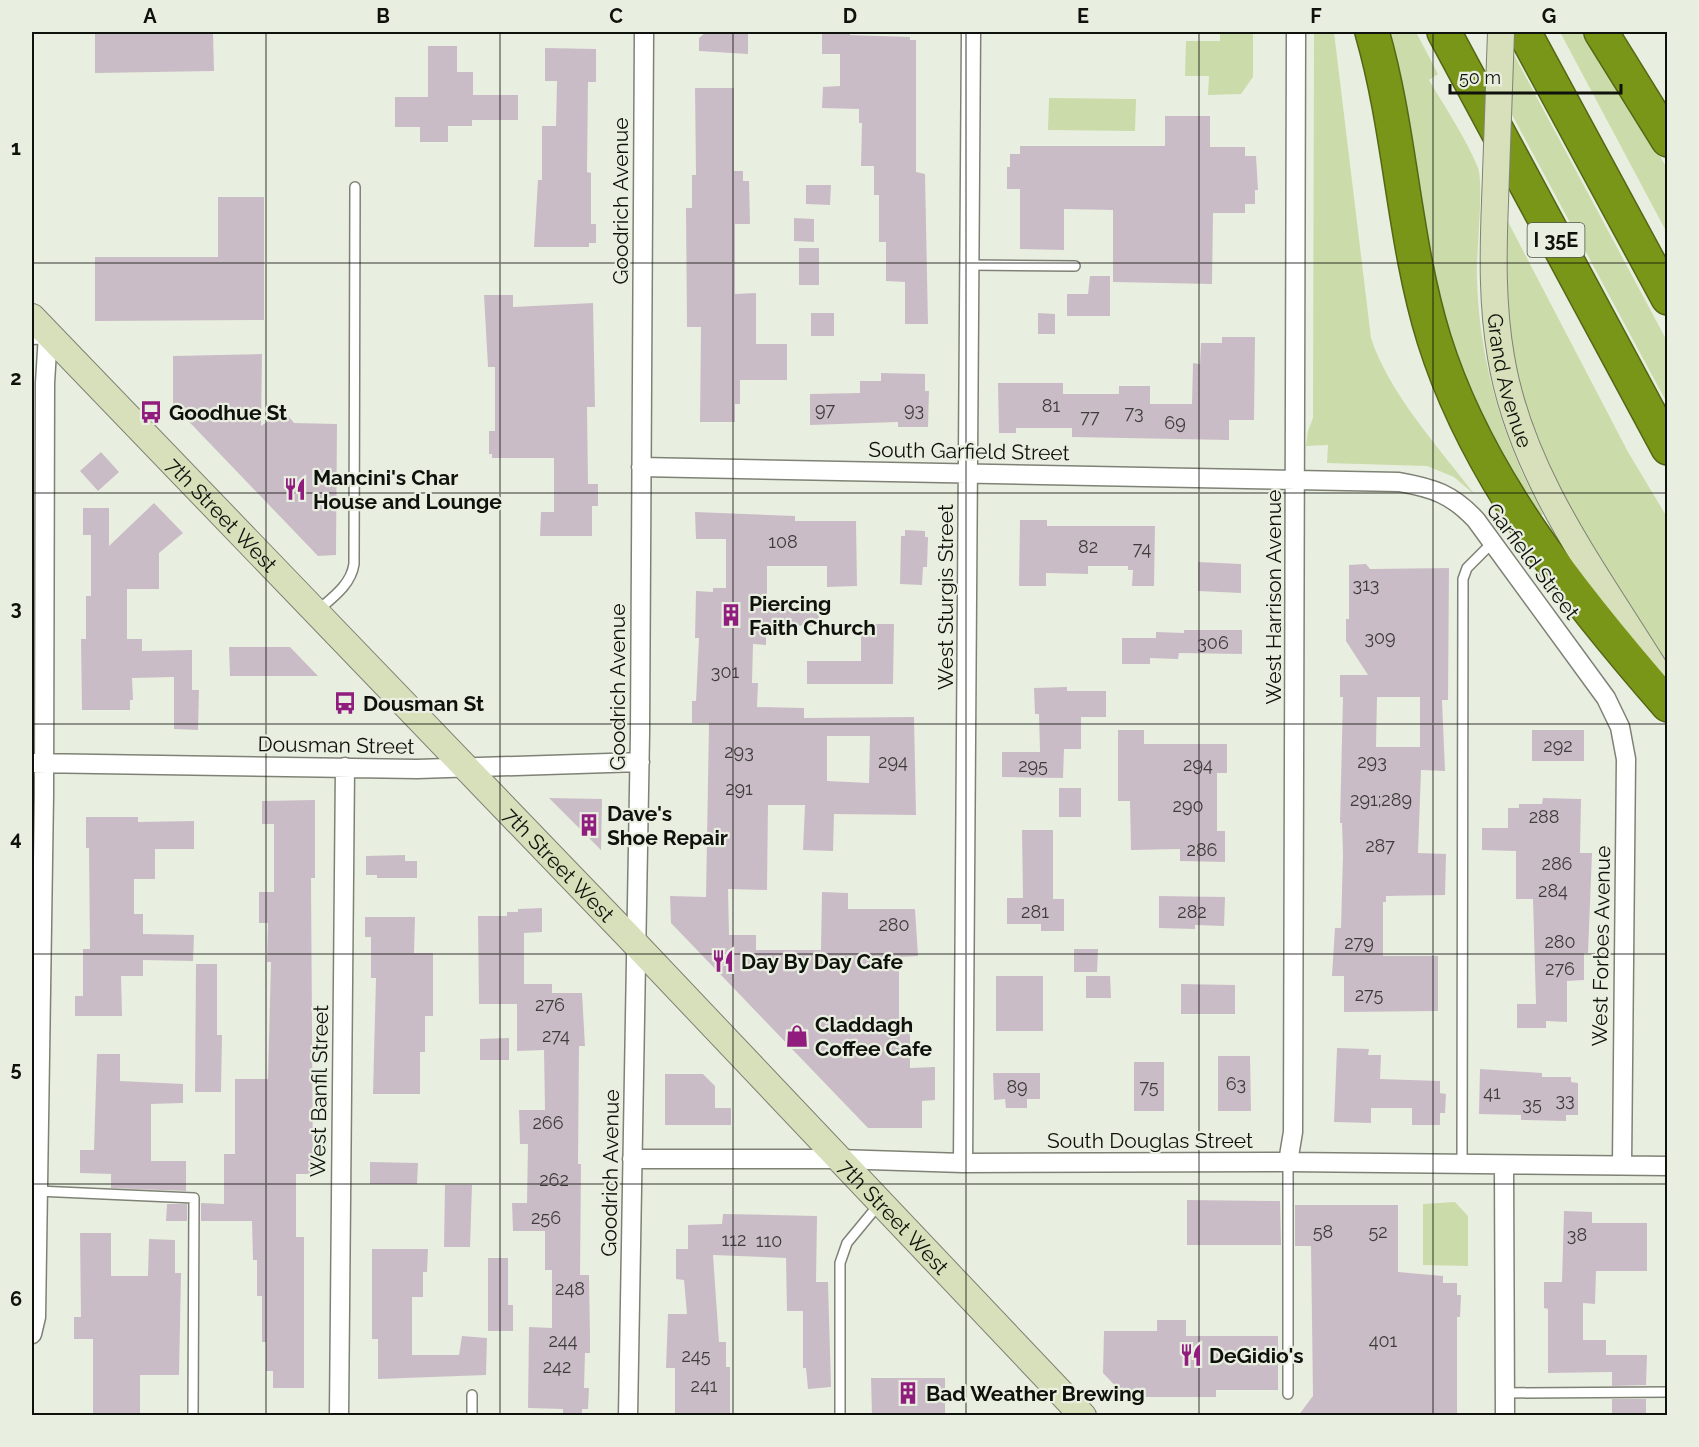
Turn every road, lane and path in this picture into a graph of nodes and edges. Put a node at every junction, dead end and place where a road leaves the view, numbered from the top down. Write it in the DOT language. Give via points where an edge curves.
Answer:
graph roads {
  1 [pos="644,32"];
  2 [pos="971,32"];
  3 [pos="1296,32"];
  4 [pos="1372,32"];
  5 [pos="1444,32"];
  6 [pos="1501,32"];
  7 [pos="1524,32"];
  8 [pos="1601,32"];
  9 [pos="1668,140"];
  10 [pos="355,186"];
  11 [pos="969,266"];
  12 [pos="1075,266"];
  13 [pos="1668,298"];
  14 [pos="37,329"];
  15 [pos="1668,448"];
  16 [pos="641,467"];
  17 [pos="968,474"];
  18 [pos="1296,481"];
  19 [pos="1492,543"];
  20 [pos="316,612"];
  21 [pos="1668,689"];
  22 [pos="1668,705"];
  23 [pos="1620,727"];
  24 [pos="640,762"];
  25 [pos="37,763"];
  26 [pos="345,767"];
  27 [pos="466,767"];
  28 [pos="635,943"];
  29 [pos="36,1056"];
  30 [pos="632,1159"];
  31 [pos="838,1159"];
  32 [pos="1288,1162"];
  33 [pos="963,1163"];
  34 [pos="1462,1164"];
  35 [pos="1504,1165"];
  36 [pos="1622,1166"];
  37 [pos="1668,1166"];
  38 [pos="38,1191"];
  39 [pos="880,1203"];
  40 [pos="32,1334"];
  41 [pos="1668,1392"];
  42 [pos="1505,1393"];
  43 [pos="1288,1394"];
  44 [pos="472,1395"];
  45 [pos="1064,1406"];
  46 [pos="193,1416"];
  47 [pos="339,1416"];
  48 [pos="472,1416"];
  49 [pos="628,1416"];
  50 [pos="840,1416"];
  51 [pos="1083,1416"];
  52 [pos="1505,1416"];
  1 -- 16 [label="street, Goodrich Avenue"];
  2 -- 11 [label="street, West Sturgis Street"];
  3 -- 18 [label="street, West Harrison Avenue"];
  4 -- 22 [label="highway" via="1385,82 1426,306 1462,413 1506,495 1608,636"];
  5 -- 15 [label="highway, I 35E"];
  6 -- 21 [label="main road, Grand Avenue, bridge" via="1495,202 1495,310 1501,358 1520,429 1556,510"];
  7 -- 13 [label="highway"];
  8 -- 9 [label="highway"];
  10 -- 20 [label="lane" via="354,564 343,588"];
  11 -- 12 [label="lane"];
  11 -- 17 [label="street, West Sturgis Street"];
  14 -- 20 [label="main road, 7th Street West"];
  14 -- 25 [label="street" via="45,383"];
  16 -- 17 [label="street, South Garfield Street"];
  16 -- 24 [label="street, Goodrich Avenue"];
  17 -- 18 [label="street, South Garfield Street"];
  17 -- 33 [label="street, West Sturgis Street"];
  18 -- 19 [label="street, Garfield Street" via="1399,482 1441,492 1460,502"];
  18 -- 32 [label="street, West Harrison Avenue" via="1293,1132"];
  19 -- 23 [label="street, Garfield Street" via="1606,698"];
  19 -- 34 [label="lane" via="1467,568 1463,579"];
  20 -- 27 [label="main road, 7th Street West"];
  23 -- 36 [label="street, West Forbes Avenue" via="1626,759"];
  24 -- 27 [label="street, Dousman Street"];
  24 -- 28 [label="street, Goodrich Avenue"];
  25 -- 26 [label="street, Dousman Street"];
  25 -- 29 [label="street"];
  26 -- 27 [label="street, Dousman Street"];
  26 -- 47 [label="street, West Banfil Street"];
  27 -- 28 [label="main road, 7th Street West"];
  28 -- 30 [label="street, Goodrich Avenue"];
  28 -- 31 [label="main road, 7th Street West"];
  29 -- 38 [label="street"];
  30 -- 31 [label="street, South Douglas Street"];
  30 -- 49 [label="street, Goodrich Avenue"];
  31 -- 33 [label="street, South Douglas Street"];
  31 -- 39 [label="main road, 7th Street West"];
  32 -- 33 [label="street, South Douglas Street"];
  32 -- 34 [label="street, South Douglas Street"];
  32 -- 43 [label="lane"];
  34 -- 35 [label="street, South Douglas Street"];
  35 -- 36 [label="street, South Douglas Street"];
  35 -- 42 [label="street"];
  36 -- 37 [label="street, South Douglas Street"];
  38 -- 40 [label="street" via="36,1317"];
  38 -- 46 [label="lane" via="194,1197"];
  39 -- 45 [label="main road, 7th Street West"];
  39 -- 50 [label="lane" via="847,1243 840,1263"];
  41 -- 42 [label="lane"];
  42 -- 52 [label="street"];
  44 -- 48 [label="lane"];
  45 -- 51 [label="main road, 7th Street West"];
}
